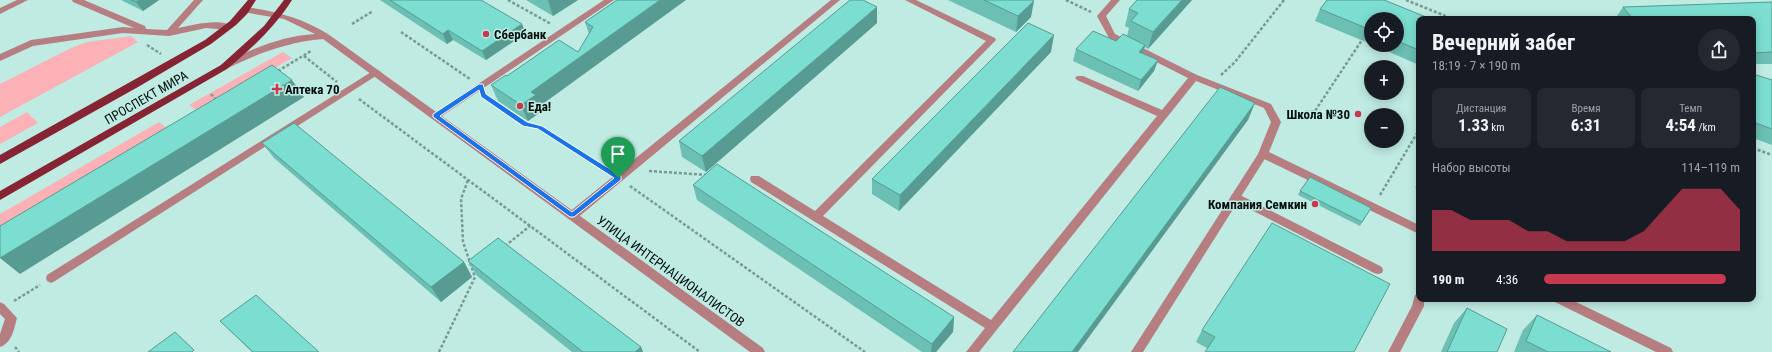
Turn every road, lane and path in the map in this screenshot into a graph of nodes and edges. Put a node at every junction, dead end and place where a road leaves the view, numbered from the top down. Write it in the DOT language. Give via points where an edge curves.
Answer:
graph roads {
  1 [pos="24,0"];
  2 [pos="76,0"];
  3 [pos="199,0"];
  4 [pos="252,0"];
  5 [pos="288,0"];
  6 [pos="508,0"];
  7 [pos="610,0"];
  8 [pos="836,0"];
  9 [pos="909,0"];
  10 [pos="1066,0"];
  11 [pos="1116,0"];
  12 [pos="1284,0"];
  13 [pos="1406,0"];
  14 [pos="246,10"];
  15 [pos="373,10"];
  16 [pos="0,11"];
  17 [pos="280,14"];
  18 [pos="1101,16"];
  19 [pos="1446,16"];
  20 [pos="352,24"];
  21 [pos="228,27"];
  22 [pos="563,31"];
  23 [pos="169,32"];
  24 [pos="401,32"];
  25 [pos="325,36"];
  26 [pos="1362,40"];
  27 [pos="144,44"];
  28 [pos="311,51"];
  29 [pos="164,56"];
  30 [pos="304,56"];
  31 [pos="0,58"];
  32 [pos="224,67"];
  33 [pos="376,72"];
  34 [pos="272,75"];
  35 [pos="1194,77"];
  36 [pos="1080,78"];
  37 [pos="1212,84"];
  38 [pos="481,86"];
  39 [pos="347,90"];
  40 [pos="489,91"];
  41 [pos="210,94"];
  42 [pos="221,104"];
  43 [pos="1268,106"];
  44 [pos="1164,115"];
  45 [pos="436,116"];
  46 [pos="1416,135"];
  47 [pos="1756,149"];
  48 [pos="1263,154"];
  49 [pos="1772,155"];
  50 [pos="0,160"];
  51 [pos="628,170"];
  52 [pos="715,176"];
  53 [pos="618,178"];
  54 [pos="755,179"];
  55 [pos="468,180"];
  56 [pos="0,196"];
  57 [pos="1236,197"];
  58 [pos="1373,208"];
  59 [pos="572,216"];
  60 [pos="816,216"];
  61 [pos="530,226"];
  62 [pos="1416,229"];
  63 [pos="502,249"];
  64 [pos="479,268"];
  65 [pos="1378,270"];
  66 [pos="474,272"];
  67 [pos="51,278"];
  68 [pos="1418,302"];
  69 [pos="1565,302"];
  70 [pos="1,308"];
  71 [pos="992,326"];
  72 [pos="0,342"];
  73 [pos="439,352"];
  74 [pos="700,352"];
  75 [pos="759,352"];
  76 [pos="864,352"];
  77 [pos="972,352"];
  78 [pos="1137,352"];
  79 [pos="1394,352"];
  80 [pos="1667,352"];
  1 -- 16 [label="street"];
  2 -- 23 [label="street" via="136,27"];
  3 -- 23 [label="street"];
  4 -- 14 [label="main road, ПРОСПЕКТ МИРА"];
  5 -- 17 [label="main road, ПРОСПЕКТ МИРА"];
  6 -- 22 [label="path"];
  7 -- 22 [label="street"];
  8 -- 51 [label="street"];
  9 -- 60 [label="street" via="992,40"];
  10 -- 18 [label="path"];
  11 -- 18 [label="street"];
  12 -- 37 [label="path" via="1235,62"];
  13 -- 19 [label="path"];
  14 -- 17 [label="street, УЛИЦА ИНТЕРНАЦИОНАЛИСТОВ"];
  14 -- 21 [label="main road, ПРОСПЕКТ МИРА"];
  15 -- 20 [label="path"];
  17 -- 25 [label="street, УЛИЦА ИНТЕРНАЦИОНАЛИСТОВ" via="306,24"];
  17 -- 32 [label="main road, ПРОСПЕКТ МИРА" via="256,40"];
  18 -- 35 [label="street" via="1112,36"];
  21 -- 23 [label="street" via="206,25"];
  21 -- 50 [label="main road, ПРОСПЕКТ МИРА" via="140,82"];
  22 -- 38 [label="street"];
  23 -- 31 [label="street" via="123,30 31,43"];
  24 -- 38 [label="path"];
  25 -- 32 [label="street" via="278,42"];
  25 -- 33 [label="street, УЛИЦА ИНТЕРНАЦИОНАЛИСТОВ"];
  26 -- 43 [label="path" via="1315,111 1297,113"];
  27 -- 29 [label="path"];
  28 -- 30 [label="path"];
  30 -- 34 [label="path"];
  30 -- 39 [label="path"];
  32 -- 56 [label="main road, ПРОСПЕКТ МИРА"];
  33 -- 39 [label="street"];
  33 -- 45 [label="street, УЛИЦА ИНТЕРНАЦИОНАЛИСТОВ"];
  35 -- 37 [label="street"];
  35 -- 44 [label="street"];
  36 -- 44 [label="street"];
  37 -- 43 [label="street"];
  38 -- 45 [label="street"];
  39 -- 55 [label="path"];
  39 -- 67 [label="street"];
  40 -- 53 [label="path" via="483,95 526,124 540,127"];
  41 -- 42 [label="path"];
  43 -- 48 [label="street" via="1276,122"];
  44 -- 71 [label="street"];
  45 -- 59 [label="street, УЛИЦА ИНТЕРНАЦИОНАЛИСТОВ"];
  46 -- 58 [label="path"];
  47 -- 49 [label="path"];
  48 -- 57 [label="street"];
  48 -- 58 [label="street"];
  51 -- 52 [label="path"];
  51 -- 53 [label="street"];
  53 -- 59 [label="street"];
  53 -- 76 [label="path"];
  54 -- 60 [label="street"];
  55 -- 61 [label="path"];
  55 -- 66 [label="path" via="460,199 463,242"];
  57 -- 65 [label="street"];
  57 -- 78 [label="street"];
  58 -- 62 [label="street"];
  59 -- 75 [label="street, УЛИЦА ИНТЕРНАЦИОНАЛИСТОВ"];
  60 -- 71 [label="street"];
  61 -- 63 [label="path"];
  61 -- 74 [label="path"];
  64 -- 66 [label="path"];
  66 -- 73 [label="path" via="475,277"];
  67 -- 70 [label="path"];
  68 -- 79 [label="street"];
  69 -- 80 [label="street"];
  70 -- 72 [label="street" via="11,318 6,335"];
  71 -- 77 [label="street"];
}
